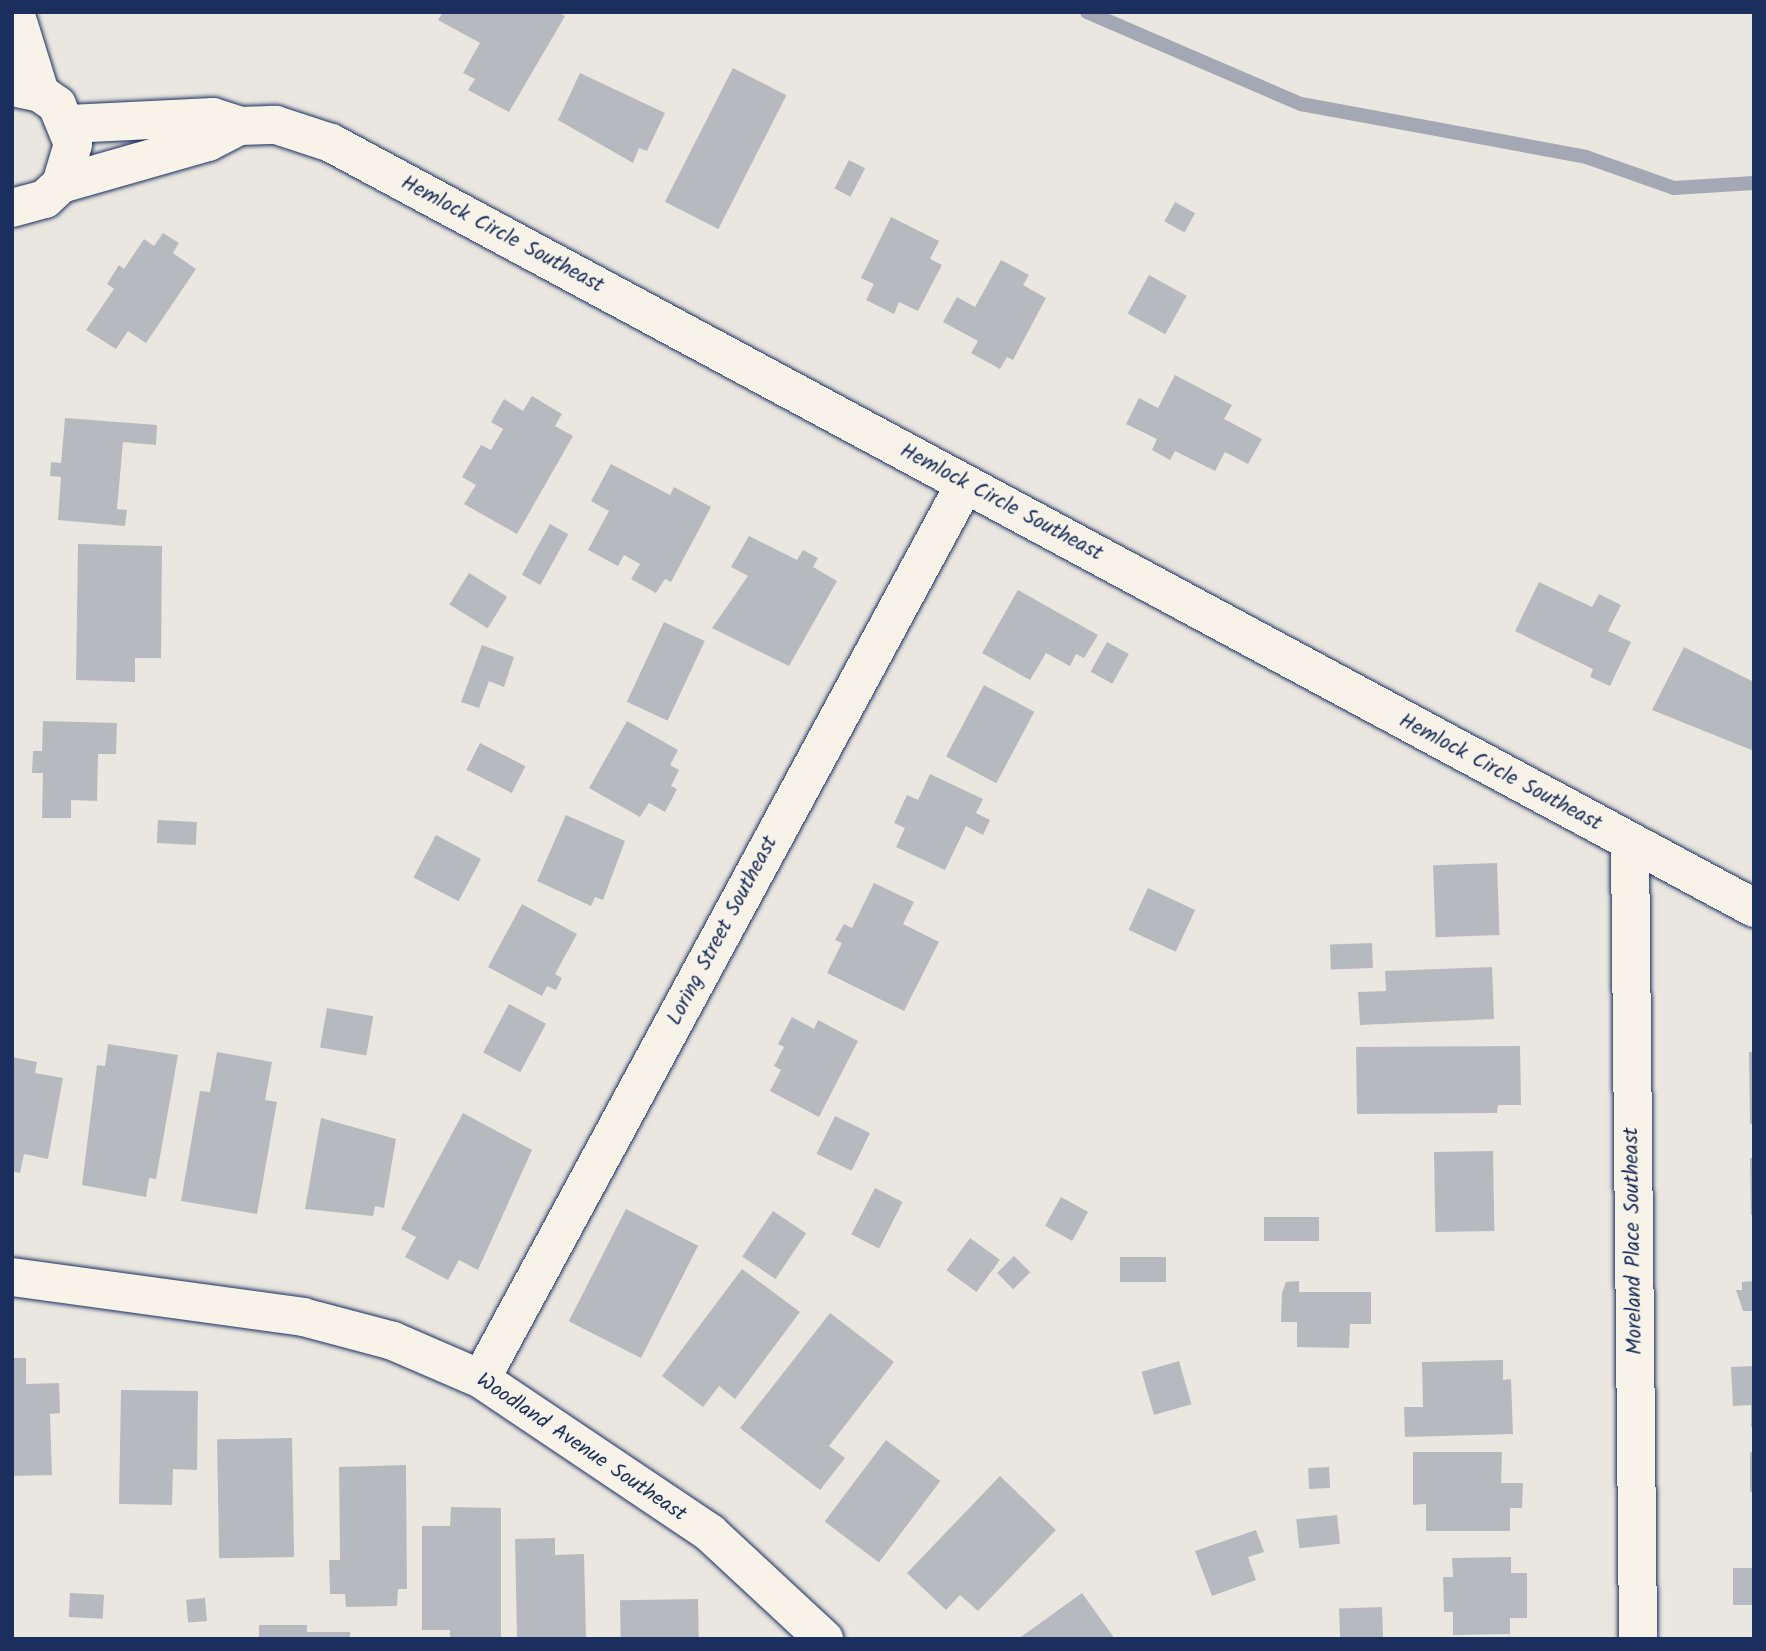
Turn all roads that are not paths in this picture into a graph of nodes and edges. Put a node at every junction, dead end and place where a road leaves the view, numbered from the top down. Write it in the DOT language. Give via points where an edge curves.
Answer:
graph roads {
  1 [pos="15,12"];
  2 [pos="26,90"];
  3 [pos="69,124"];
  4 [pos="240,126"];
  5 [pos="61,184"];
  6 [pos="17,215"];
  7 [pos="965,484"];
  8 [pos="1630,843"];
  9 [pos="1754,908"];
  10 [pos="12,1277"];
  11 [pos="481,1379"];
  12 [pos="824,1639"];
  13 [pos="1638,1639"];
  1 -- 2 [label="street"];
  2 -- 3 [label="street"];
  3 -- 4 [label="street, Hemlock Circle Southeast" via="165,116 213,117"];
  3 -- 5 [label="street" via="71,166"];
  4 -- 5 [label="street, Hemlock Circle Southeast" via="208,142"];
  4 -- 7 [label="street, Hemlock Circle Southeast" via="276,125 331,143"];
  5 -- 6 [label="street, Hemlock Circle Southeast"];
  7 -- 8 [label="street, Hemlock Circle Southeast"];
  7 -- 11 [label="street, Loring Street Southeast"];
  8 -- 9 [label="street, Hemlock Circle Southeast"];
  8 -- 13 [label="street, Moreland Place Southeast"];
  10 -- 11 [label="street, Woodland Avenue Southeast" via="303,1317 393,1341"];
  11 -- 12 [label="street, Woodland Avenue Southeast" via="710,1534"];
}
